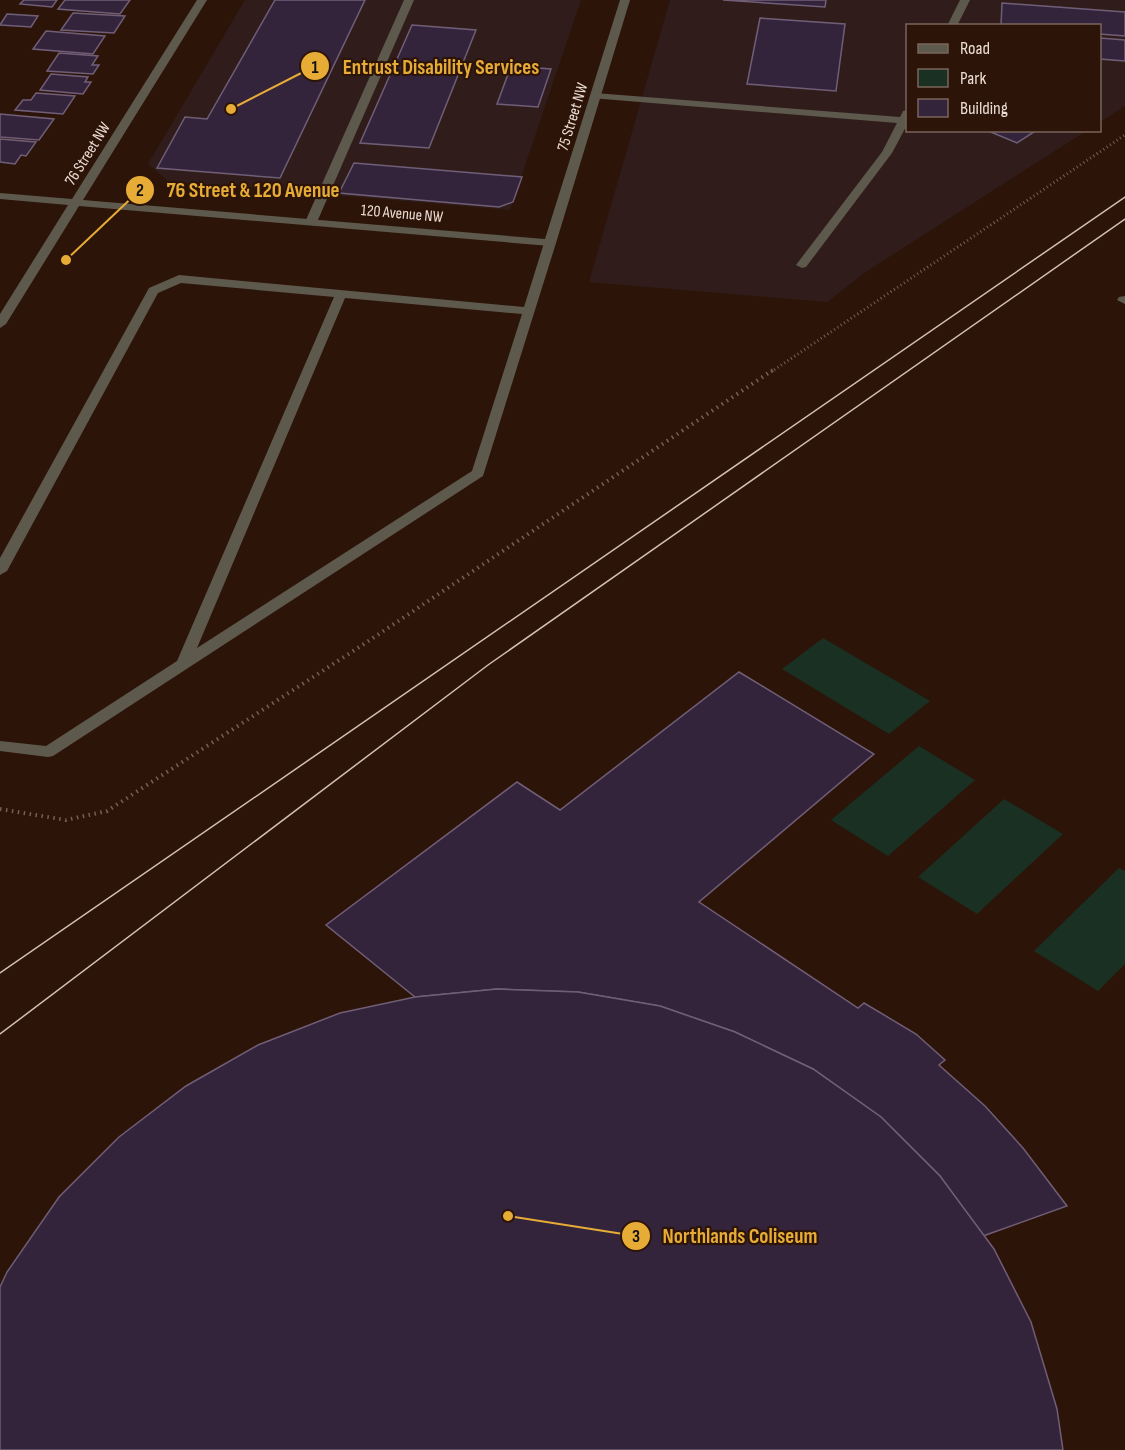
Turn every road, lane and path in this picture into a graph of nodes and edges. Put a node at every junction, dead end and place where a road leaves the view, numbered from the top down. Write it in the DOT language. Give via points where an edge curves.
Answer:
graph roads {
  1 [pos="202,0"];
  2 [pos="409,0"];
  3 [pos="625,0"];
  4 [pos="965,0"];
  5 [pos="953,24"];
  6 [pos="595,96"];
  7 [pos="905,117"];
  8 [pos="1125,135"];
  9 [pos="0,196"];
  10 [pos="77,202"];
  11 [pos="310,222"];
  12 [pos="550,243"];
  13 [pos="802,265"];
  14 [pos="340,293"];
  15 [pos="530,311"];
  16 [pos="0,324"];
  17 [pos="0,571"];
  18 [pos="183,665"];
  19 [pos="0,746"];
  20 [pos="0,809"];
  1 -- 10 [label="street, 76 Street NW"];
  2 -- 11 [label="street"];
  3 -- 6 [label="street, 75 Street NW"];
  4 -- 5 [label="street"];
  6 -- 7 [label="street"];
  6 -- 12 [label="street, 75 Street NW"];
  7 -- 13 [label="street" via="888,153"];
  8 -- 20 [label="path" via="367,642 107,811 78,821 57,821"];
  9 -- 10 [label="street, 120 Avenue NW"];
  10 -- 11 [label="street, 120 Avenue NW"];
  10 -- 16 [label="street, 76 Street NW"];
  11 -- 12 [label="street, 120 Avenue NW"];
  12 -- 15 [label="street, 75 Street NW"];
  14 -- 15 [label="street"];
  14 -- 17 [label="street" via="179,279 153,291"];
  14 -- 18 [label="street"];
  15 -- 18 [label="street, 75 Street NW" via="478,473"];
  18 -- 19 [label="street, 75 Street NW" via="48,752"];
}
